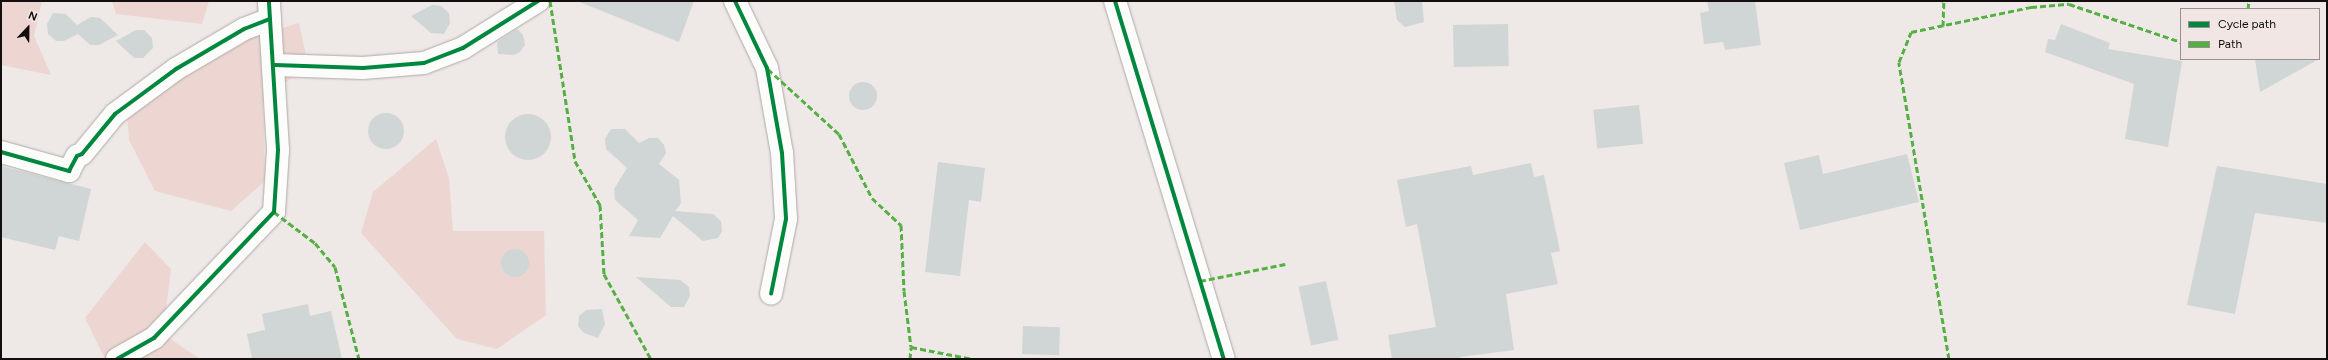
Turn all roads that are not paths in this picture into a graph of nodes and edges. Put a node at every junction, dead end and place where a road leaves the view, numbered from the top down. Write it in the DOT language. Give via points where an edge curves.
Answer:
graph roads {
  1 [pos="538,1"];
  2 [pos="735,1"];
  3 [pos="1115,1"];
  4 [pos="270,10"];
  5 [pos="274,65"];
  6 [pos="1,152"];
  7 [pos="771,294"];
  8 [pos="116,359"];
  9 [pos="1224,359"];
  1 -- 5 [label="street" via="464,48 424,63 363,68"];
  2 -- 7 [label="street" via="767,68 782,153 786,218"];
  3 -- 9 [label="street"];
  4 -- 5 [label="street"];
  4 -- 6 [label="street" via="176,69 115,114 82,154 77,156 69,171"];
  5 -- 8 [label="street" via="278,150 274,212 154,338"];
}
